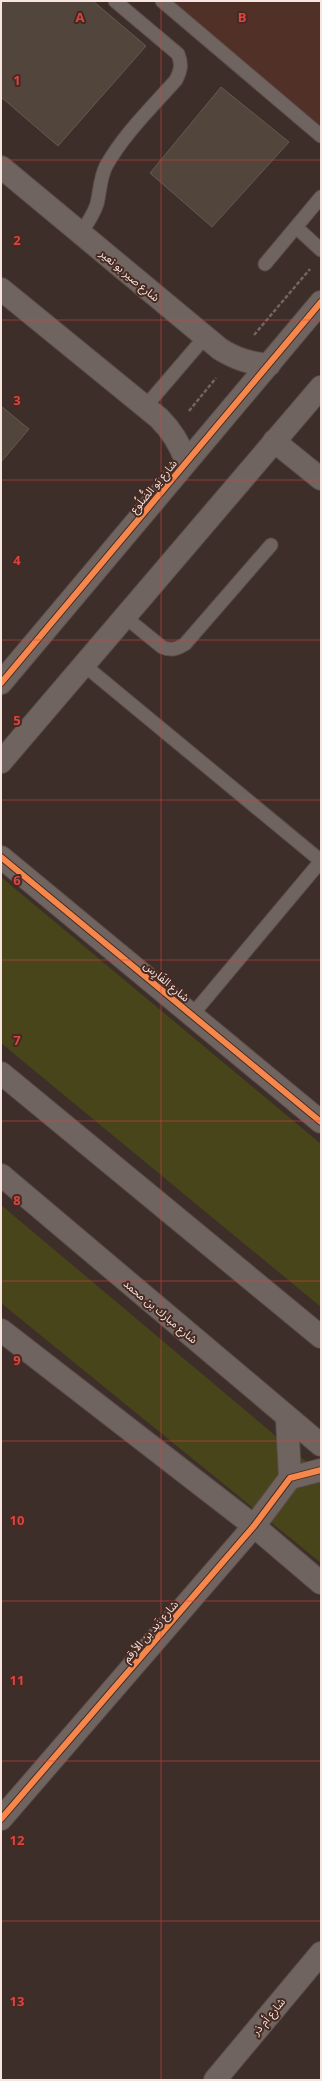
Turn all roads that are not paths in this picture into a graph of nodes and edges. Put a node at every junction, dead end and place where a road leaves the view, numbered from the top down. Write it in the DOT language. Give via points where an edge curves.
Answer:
graph roads {
  1 [pos="115,1"];
  2 [pos="162,1"];
  3 [pos="321,136"];
  4 [pos="1,167"];
  5 [pos="321,197"];
  6 [pos="296,227"];
  7 [pos="80,234"];
  8 [pos="321,250"];
  9 [pos="265,264"];
  10 [pos="1,289"];
  11 [pos="321,302"];
  12 [pos="205,337"];
  13 [pos="269,365"];
  14 [pos="321,386"];
  15 [pos="145,407"];
  16 [pos="274,441"];
  17 [pos="186,461"];
  18 [pos="321,479"];
  19 [pos="271,545"];
  20 [pos="125,617"];
  21 [pos="84,665"];
  22 [pos="1,683"];
  23 [pos="1,762"];
  24 [pos="1,857"];
  25 [pos="321,861"];
  26 [pos="192,1015"];
  27 [pos="1,1073"];
  28 [pos="321,1122"];
  29 [pos="1,1175"];
  30 [pos="1,1330"];
  31 [pos="321,1337"];
  32 [pos="287,1418"];
  33 [pos="321,1445"];
  34 [pos="321,1470"];
  35 [pos="290,1478"];
  36 [pos="254,1526"];
  37 [pos="321,1584"];
  38 [pos="1,1820"];
  39 [pos="321,1953"];
  40 [pos="215,2080"];
  1 -- 7 [label="lane" via="178,54 181,62 180,72 106,167 99,185 97,204 91,219"];
  2 -- 3 [label="lane"];
  4 -- 7 [label="street, شارع صير بو نعير"];
  5 -- 6 [label="lane"];
  6 -- 8 [label="lane"];
  6 -- 9 [label="lane"];
  7 -- 12 [label="street, شارع صير بو نعير"];
  10 -- 15 [label="street"];
  11 -- 13 [label="street, شارع يَو الضُّلُوع"];
  12 -- 13 [label="street, شارع صير بو نعير" via="234,358 251,364"];
  12 -- 15 [label="lane"];
  13 -- 17 [label="street, شارع يَو الضُّلُوع"];
  14 -- 16 [label="street"];
  15 -- 17 [label="street" via="171,431 181,446"];
  16 -- 18 [label="street"];
  16 -- 20 [label="street"];
  17 -- 22 [label="street, شارع يَو الضُّلُوع"];
  19 -- 20 [label="lane" via="180,648 162,647"];
  20 -- 21 [label="street"];
  21 -- 23 [label="street"];
  21 -- 25 [label="lane"];
  24 -- 26 [label="street, شارع الفَارِس"];
  25 -- 26 [label="lane"];
  26 -- 28 [label="street, شارع الفَارِس"];
  27 -- 31 [label="street"];
  29 -- 32 [label="street, شارع مبارك بن محمد"];
  30 -- 36 [label="street"];
  32 -- 33 [label="street, شارع مبارك بن محمد"];
  32 -- 35 [label="street"];
  34 -- 35 [label="street"];
  35 -- 36 [label="street, شارع زَيد بن الأرقم"];
  36 -- 37 [label="street"];
  36 -- 38 [label="street, شارع زَيد بن الأرقم"];
  39 -- 40 [label="street, شارع أم ذر"];
}
